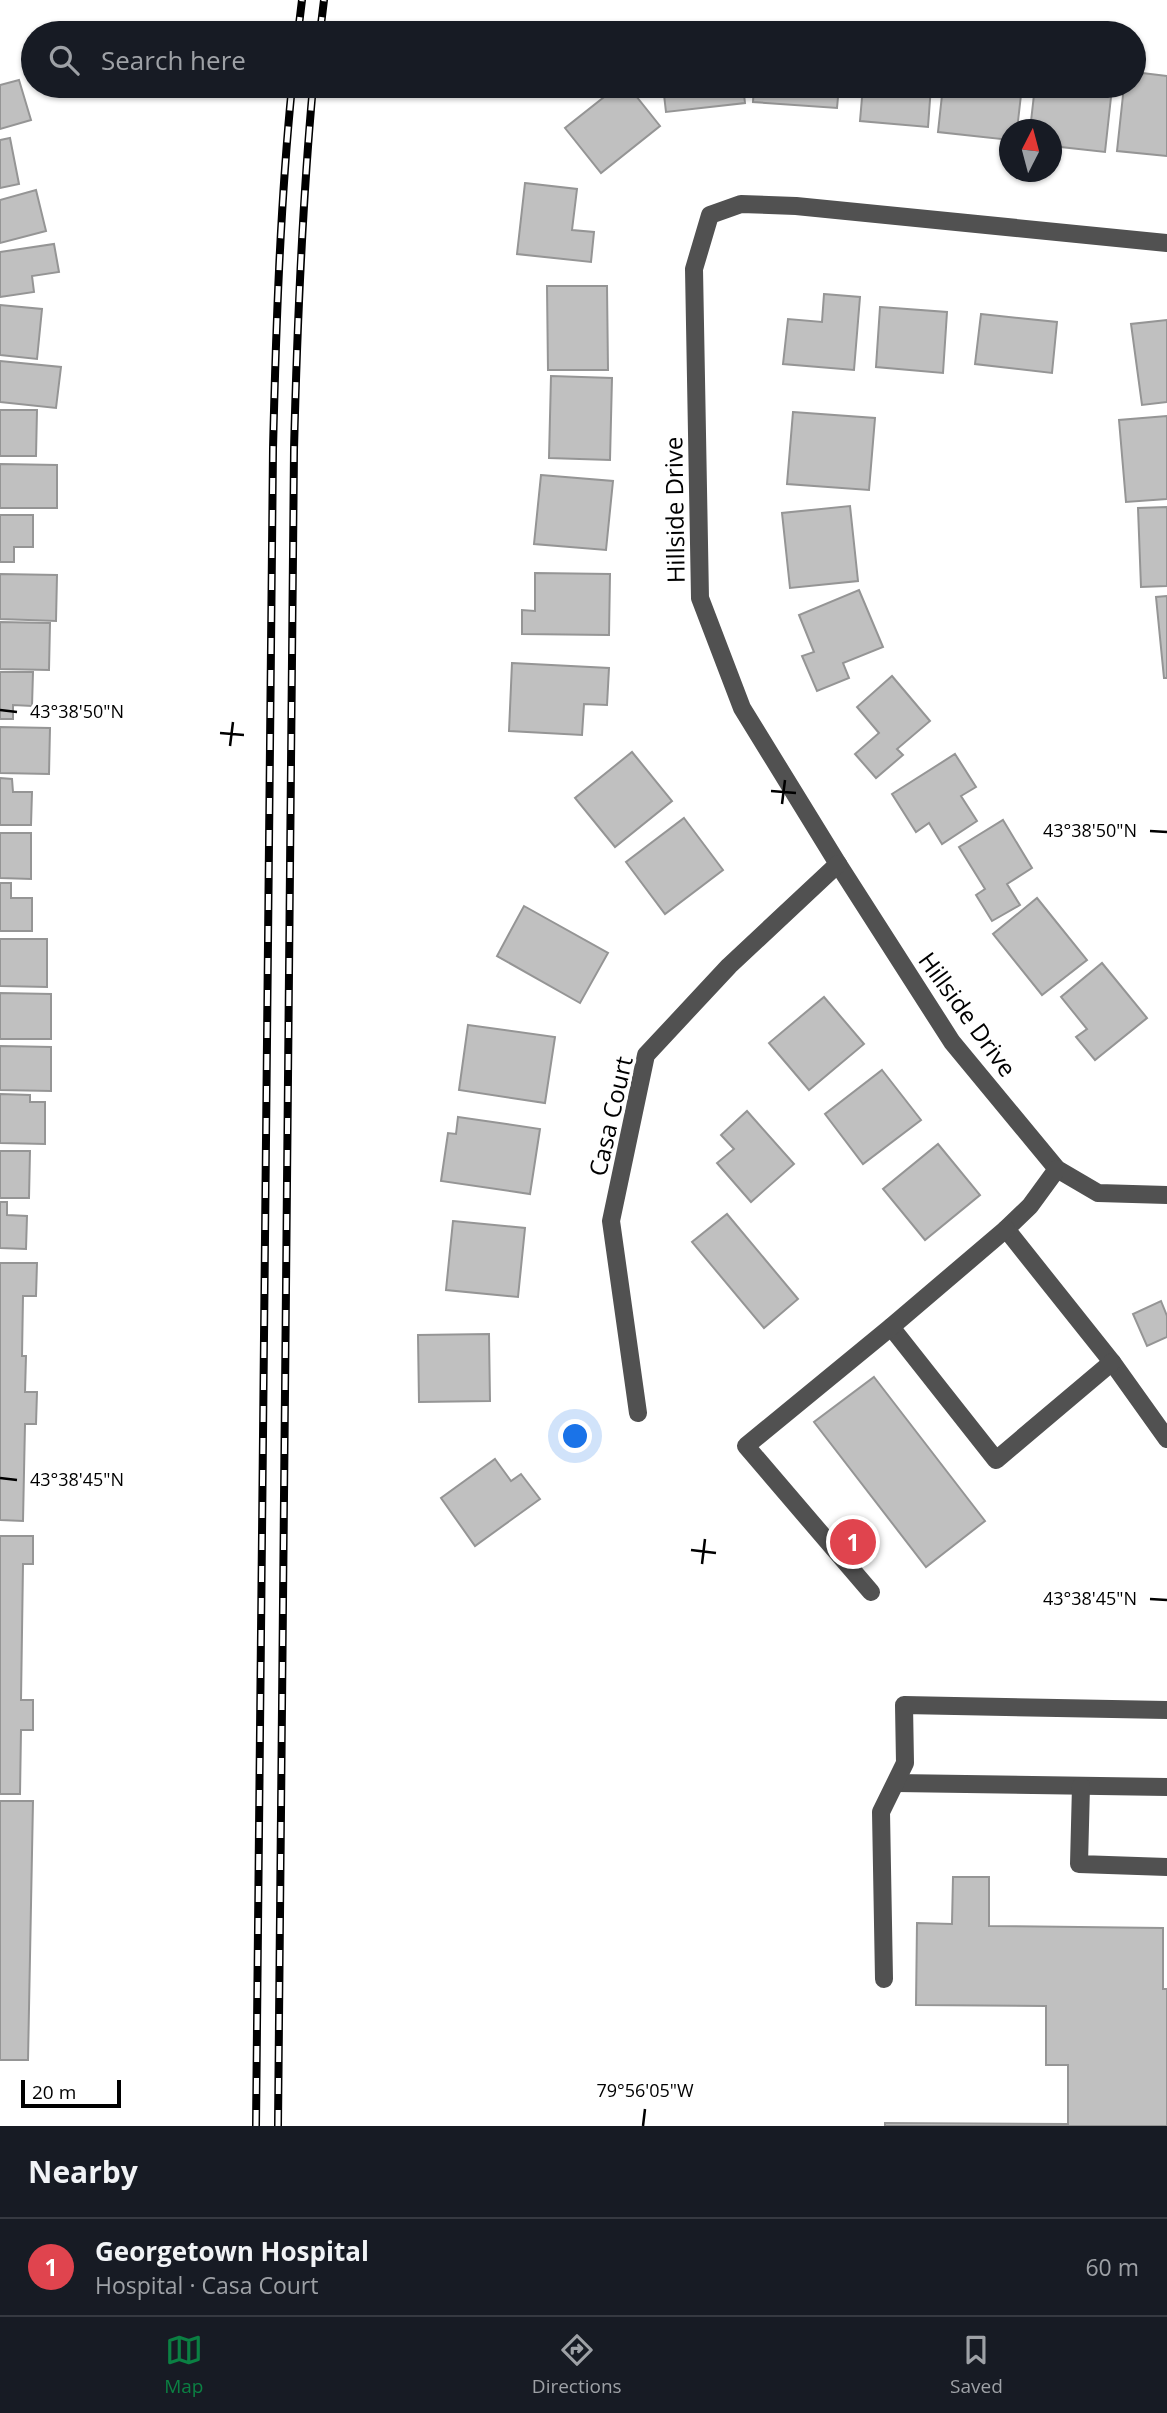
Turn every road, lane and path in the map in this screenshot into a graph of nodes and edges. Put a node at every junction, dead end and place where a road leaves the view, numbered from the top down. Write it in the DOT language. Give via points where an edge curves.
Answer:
graph roads {
  1 [pos="1167,243"];
  2 [pos="838,864"];
  3 [pos="1057,1169"];
  4 [pos="1167,1195"];
  5 [pos="1006,1229"];
  6 [pos="891,1326"];
  7 [pos="1112,1362"];
  8 [pos="638,1413"];
  9 [pos="1167,1439"];
  10 [pos="871,1592"];
  11 [pos="1167,1710"];
  12 [pos="896,1783"];
  13 [pos="1080,1786"];
  14 [pos="1167,1787"];
  15 [pos="1167,1867"];
  16 [pos="884,1979"];
  1 -- 2 [label="street, Hillside Drive" via="796,206 741,204 710,215 694,268 700,598 742,708"];
  2 -- 3 [label="street, Hillside Drive" via="951,1042"];
  2 -- 8 [label="street, Casa Court" via="729,966 646,1055 611,1221"];
  3 -- 4 [label="street, Hillside Drive" via="1098,1194"];
  3 -- 5 [label="street"];
  5 -- 6 [label="street"];
  5 -- 7 [label="street"];
  6 -- 7 [label="street" via="996,1460"];
  6 -- 10 [label="street" via="746,1446"];
  7 -- 9 [label="street"];
  11 -- 12 [label="street" via="904,1704 905,1763"];
  12 -- 13 [label="street"];
  12 -- 16 [label="street" via="881,1812"];
  13 -- 14 [label="street"];
  13 -- 15 [label="street" via="1079,1864"];
}
